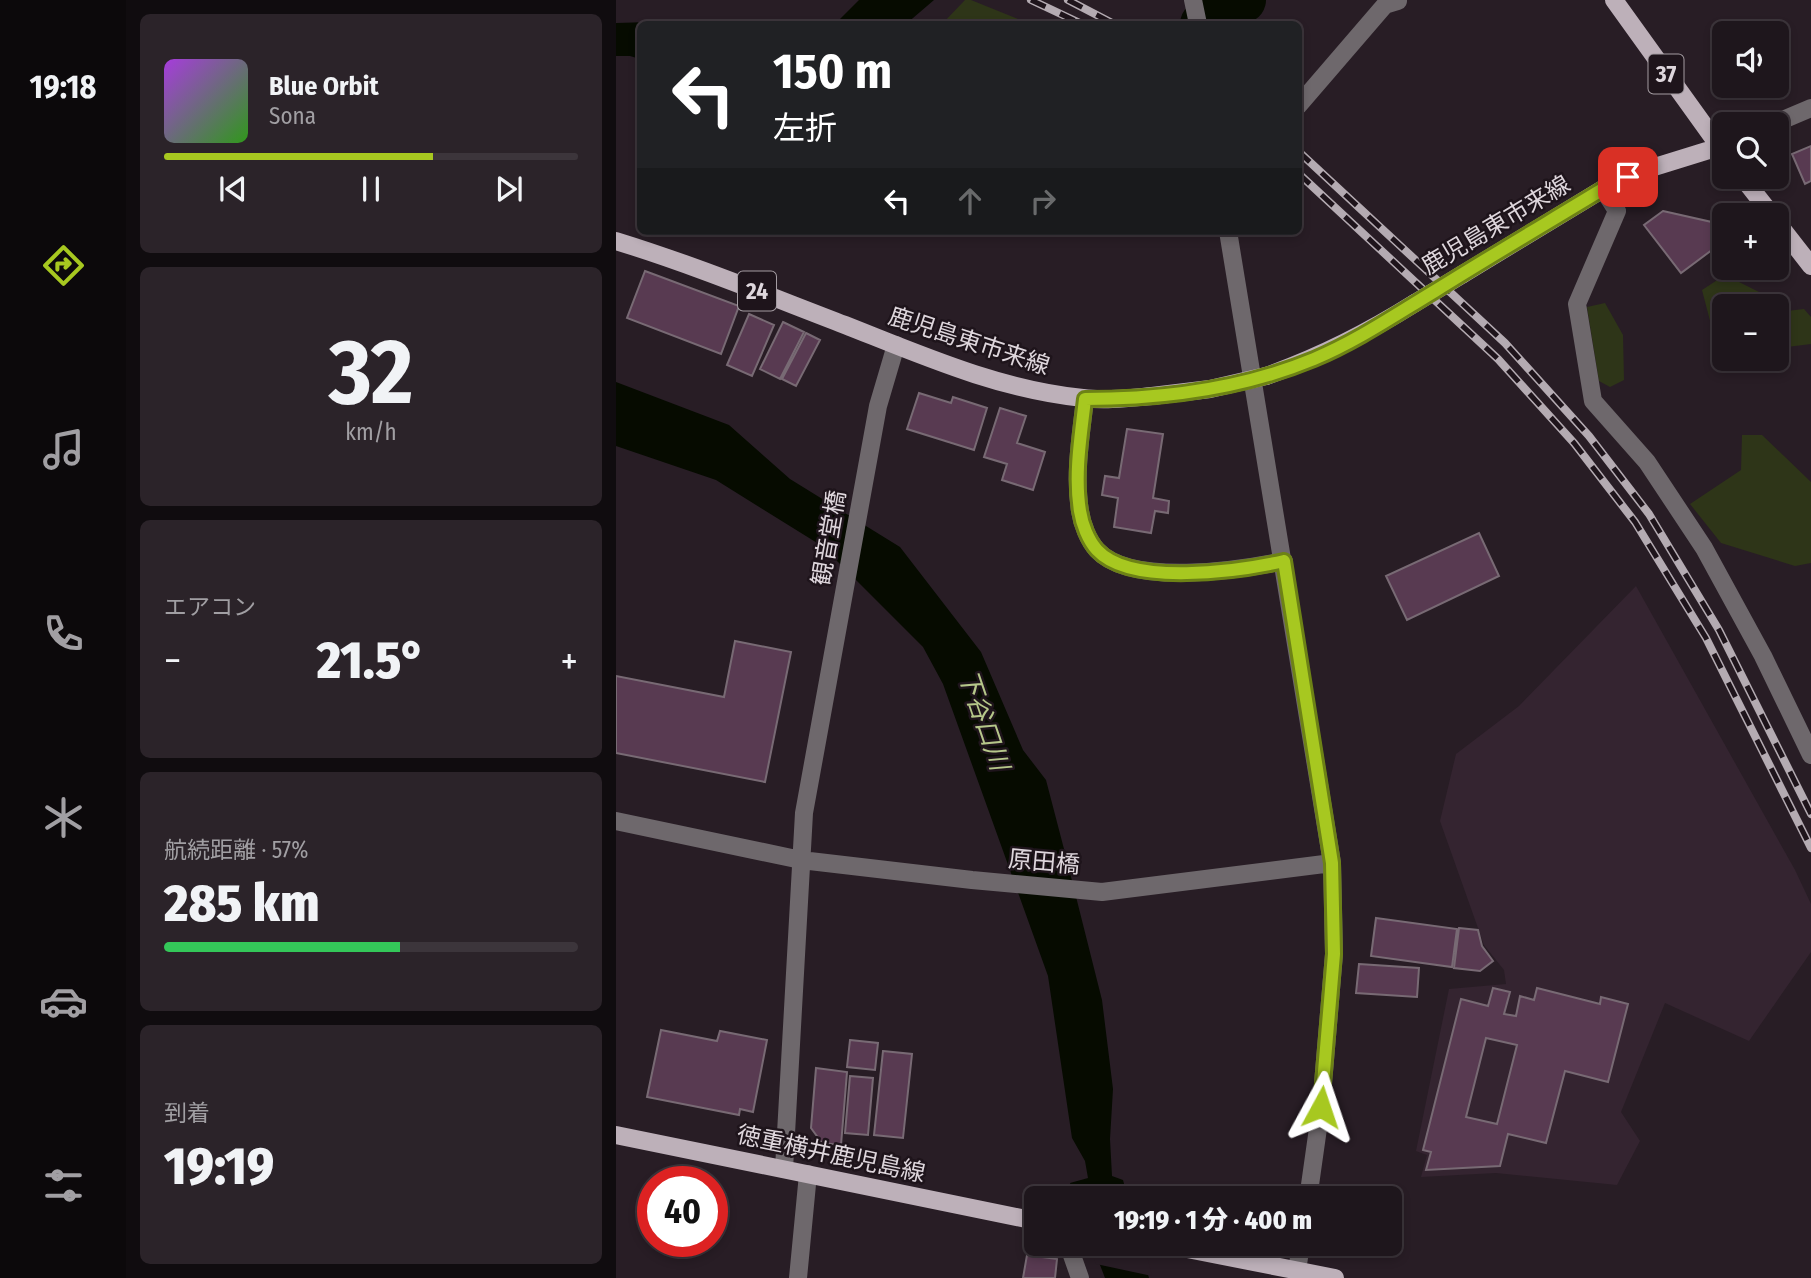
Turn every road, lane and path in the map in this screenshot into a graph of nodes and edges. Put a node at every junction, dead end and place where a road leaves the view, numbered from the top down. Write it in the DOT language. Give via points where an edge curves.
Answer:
graph roads {
  1 [pos="1193,0"];
  2 [pos="1614,0"];
  3 [pos="1398,1"];
  4 [pos="1197,21"];
  5 [pos="1302,102"];
  6 [pos="1811,108"];
  7 [pos="1789,117"];
  8 [pos="1712,135"];
  9 [pos="1712,152"];
  10 [pos="1603,189"];
  11 [pos="1751,189"];
  12 [pos="1763,203"];
  13 [pos="1229,235"];
  14 [pos="1789,238"];
  15 [pos="616,241"];
  16 [pos="1811,266"];
  17 [pos="896,345"];
  18 [pos="1085,399"];
  19 [pos="1284,561"];
  20 [pos="1811,755"];
  21 [pos="616,821"];
  22 [pos="801,860"];
  23 [pos="1332,863"];
  24 [pos="616,1135"];
  25 [pos="784,1169"];
  26 [pos="808,1174"];
  27 [pos="1310,1186"];
  28 [pos="1024,1219"];
  29 [pos="1072,1256"];
  30 [pos="1222,1256"];
  31 [pos="1299,1256"];
  32 [pos="1297,1271"];
  33 [pos="798,1278"];
  34 [pos="1080,1278"];
  35 [pos="1335,1278"];
  1 -- 4 [label="street"];
  2 -- 8 [label="main road, 37"];
  3 -- 5 [label="street" via="1385,5"];
  6 -- 7 [label="street"];
  9 -- 10 [label="main road, 鹿児島東市来線 / 24" via="1648,169"];
  10 -- 18 [label="main road, 鹿児島東市来線 / 24, bridge" via="1367,333 1315,358 1210,389"];
  10 -- 20 [label="street" via="1617,211 1577,304 1593,401 1647,462 1704,548"];
  11 -- 12 [label="main road"];
  13 -- 19 [label="street"];
  14 -- 16 [label="main road"];
  15 -- 17 [label="main road, 鹿児島東市来線 / 24"];
  17 -- 18 [label="main road, 鹿児島東市来線 / 24" via="1004,382"];
  17 -- 22 [label="street, 観音堂橋" via="865,475 804,813"];
  18 -- 19 [label="street" via="1078,471 1080,512 1098,551 1118,564 1150,572 1222,572"];
  19 -- 23 [label="street"];
  21 -- 22 [label="street, 原田橋"];
  22 -- 23 [label="street, 原田橋" via="1101,892"];
  22 -- 25 [label="street, 観音堂橋"];
  23 -- 27 [label="street" via="1334,954"];
  24 -- 25 [label="main road, 徳重横井鹿児島線"];
  25 -- 26 [label="main road, 徳重横井鹿児島線"];
  26 -- 28 [label="main road, 徳重横井鹿児島線"];
  26 -- 33 [label="street"];
  29 -- 34 [label="street"];
  30 -- 32 [label="main road"];
  31 -- 32 [label="street"];
  32 -- 35 [label="main road"];
}
